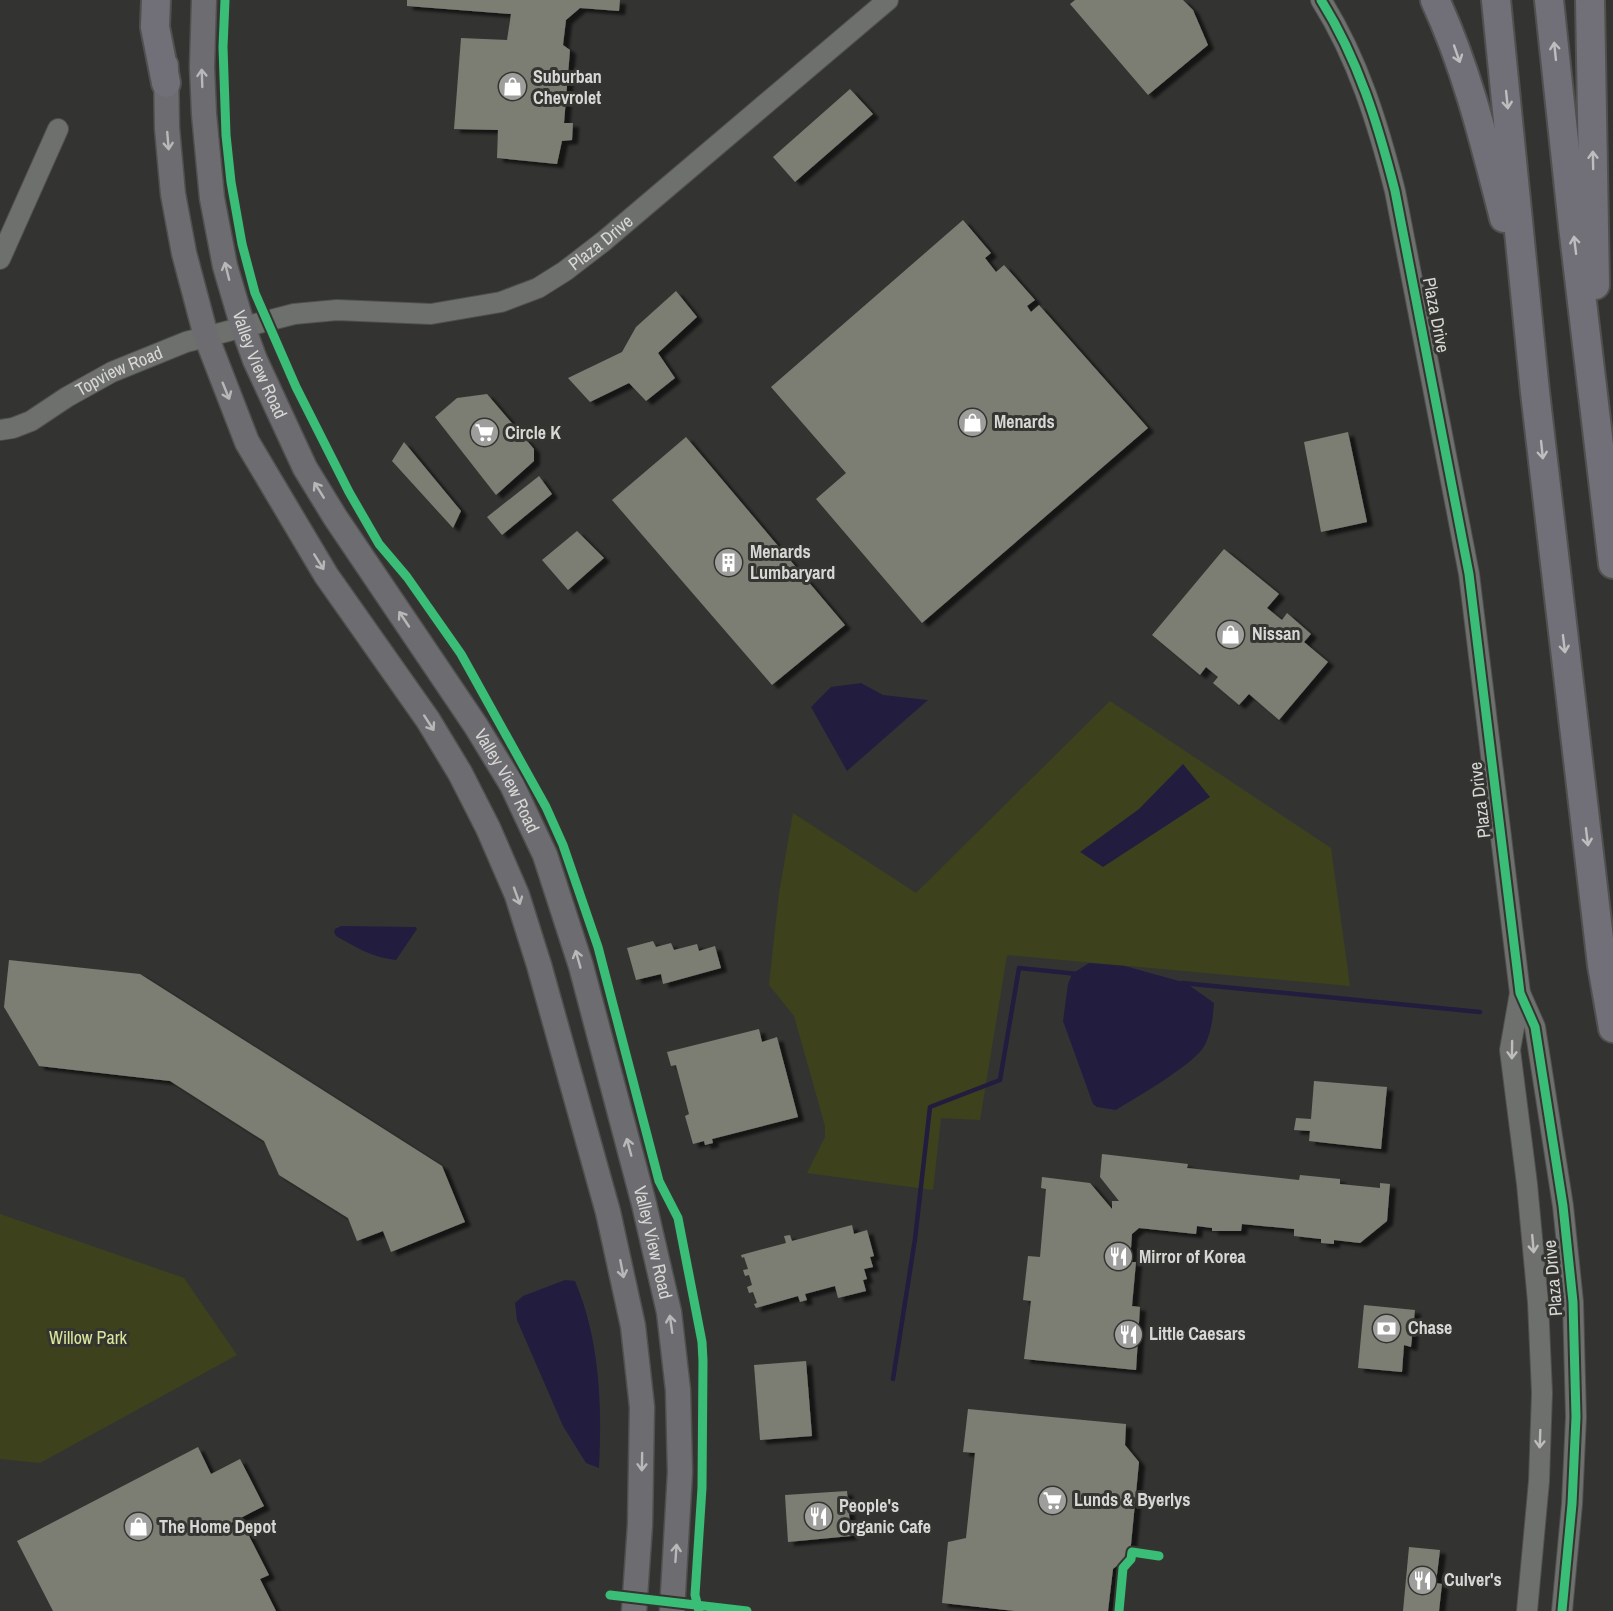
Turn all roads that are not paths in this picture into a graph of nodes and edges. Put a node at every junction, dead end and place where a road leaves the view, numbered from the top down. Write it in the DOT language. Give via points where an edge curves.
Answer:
graph roads {
  1 [pos="156,0"];
  2 [pos="167,0"];
  3 [pos="204,0"];
  4 [pos="888,0"];
  5 [pos="1321,0"];
  6 [pos="1435,0"];
  7 [pos="1496,0"];
  8 [pos="1549,0"];
  9 [pos="1590,0"];
  10 [pos="166,83"];
  11 [pos="58,129"];
  12 [pos="0,260"];
  13 [pos="243,327"];
  14 [pos="206,336"];
  15 [pos="1592,387"];
  16 [pos="1535,392"];
  17 [pos="0,430"];
  18 [pos="1613,564"];
  19 [pos="1520,993"];
  20 [pos="1613,1028"];
  21 [pos="634,1611"];
  22 [pos="672,1611"];
  23 [pos="1527,1611"];
  24 [pos="1562,1611"];
  1 -- 10 [label="highway" via="155,27"];
  2 -- 10 [label="main road, Valley View Road"];
  13 -- 3 [label="main road, Valley View Road, one-way" via="225,266 212,198 202,67"];
  4 -- 13 [label="street, Plaza Drive" via="604,242 538,288 501,302 439,312 337,310 294,314"];
  5 -- 19 [label="street, Plaza Drive" via="1335,21 1363,83 1395,190 1469,574"];
  6 -- 16 [label="highway, one-way" via="1474,105 1510,241"];
  7 -- 16 [label="highway, one-way"];
  15 -- 8 [label="highway, one-way"];
  15 -- 9 [label="highway, one-way" via="1596,270"];
  10 -- 14 [label="main road, Valley View Road, one-way" via="173,194"];
  11 -- 12 [label="street"];
  13 -- 14 [label="street, Topview Road"];
  22 -- 13 [label="main road, Valley View Road, one-way" via="680,1472 678,1390 669,1312 580,966 545,855 512,785 470,717 305,468"];
  14 -- 17 [label="street, Topview Road" via="112,372 31,421"];
  14 -- 21 [label="main road, Valley View Road, one-way" via="247,442 326,575 428,720 489,828 517,895 608,1212 633,1326 642,1407"];
  15 -- 18 [label="highway"];
  16 -- 20 [label="highway, one-way"];
  19 -- 23 [label="street, Plaza Drive, one-way" via="1510,1050 1538,1302 1542,1393 1539,1481"];
  19 -- 24 [label="street, Plaza Drive" via="1535,1027 1573,1302 1576,1417"];
}
